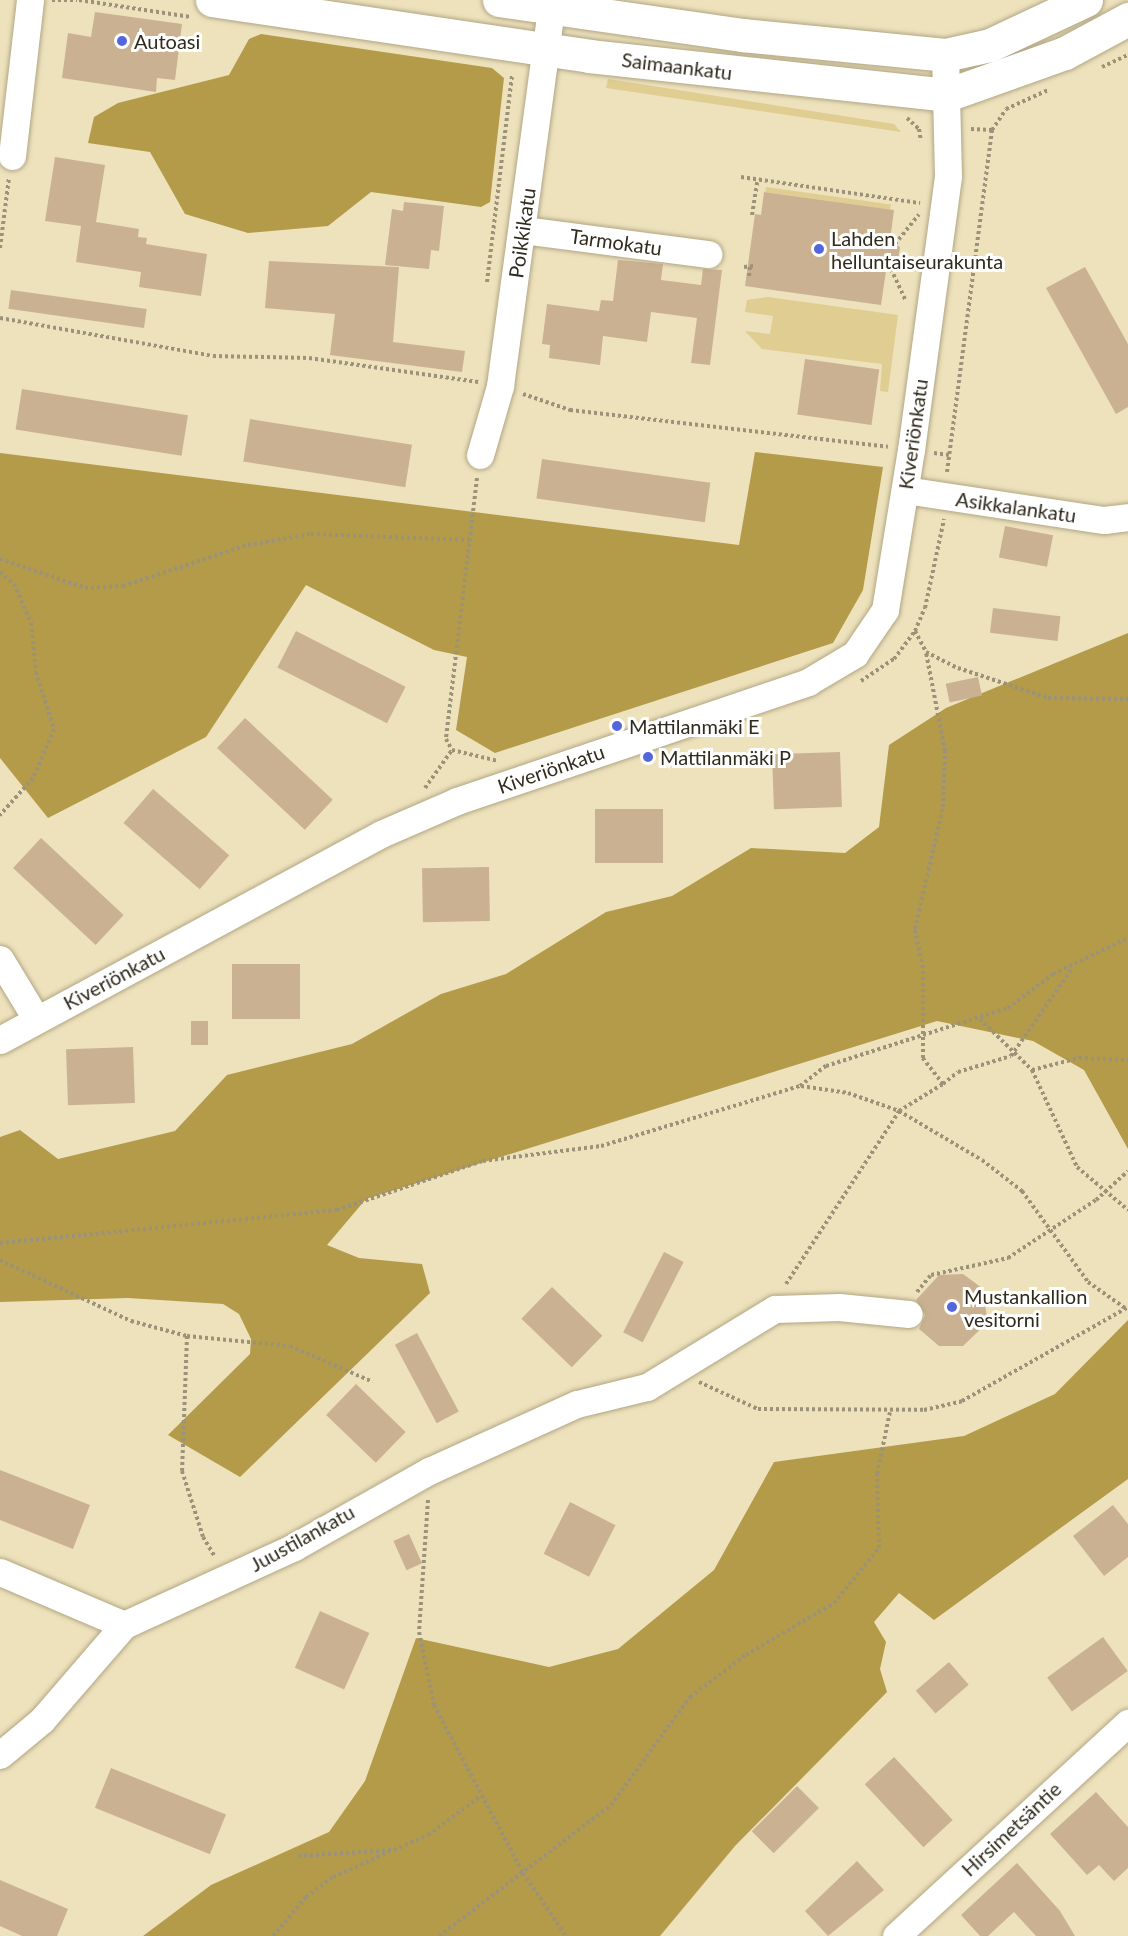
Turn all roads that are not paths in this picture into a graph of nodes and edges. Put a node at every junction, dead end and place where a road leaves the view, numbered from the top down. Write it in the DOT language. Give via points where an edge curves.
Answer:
graph roads {
  1 [pos="30,0"];
  2 [pos="499,0"];
  3 [pos="1086,0"];
  4 [pos="551,4"];
  5 [pos="204,9"];
  6 [pos="1128,20"];
  7 [pos="945,55"];
  8 [pos="544,65"];
  9 [pos="947,95"];
  10 [pos="12,156"];
  11 [pos="523,230"];
  12 [pos="708,254"];
  13 [pos="480,455"];
  14 [pos="905,490"];
  15 [pos="1128,517"];
  16 [pos="0,959"];
  17 [pos="37,1020"];
  18 [pos="0,1040"];
  19 [pos="909,1314"];
  20 [pos="0,1572"];
  21 [pos="124,1625"];
  22 [pos="1128,1723"];
  23 [pos="0,1755"];
  24 [pos="896,1936"];
  1 -- 10 [label="street"];
  2 -- 4 [label="main road, Saimaankatu"];
  3 -- 7 [label="main road, Saimaankatu" via="990,45"];
  4 -- 7 [label="main road, Saimaankatu" via="742,35"];
  4 -- 8 [label="street, Poikkikatu"];
  5 -- 8 [label="main road, Saimaankatu"];
  6 -- 9 [label="main road, Saimaankatu" via="1065,53"];
  7 -- 9 [label="street, Kiveriönkatu"];
  8 -- 9 [label="main road, Saimaankatu"];
  8 -- 11 [label="street, Poikkikatu"];
  9 -- 14 [label="street, Kiveriönkatu" via="948,176"];
  11 -- 12 [label="street, Tarmokatu"];
  11 -- 13 [label="street, Poikkikatu" via="500,386"];
  14 -- 15 [label="street, Asikkalankatu" via="1104,520"];
  14 -- 17 [label="street, Kiveriönkatu" via="885,610 867,642 844,663 808,682 465,798 381,834"];
  16 -- 17 [label="street"];
  17 -- 18 [label="street, Kiveriönkatu"];
  19 -- 21 [label="street, Juustilankatu" via="839,1307 775,1309 647,1388 577,1404 429,1471 228,1577"];
  20 -- 21 [label="street"];
  21 -- 23 [label="street, Juustilankatu" via="42,1720"];
  22 -- 24 [label="street, Hirsimetsäntie"];
}
